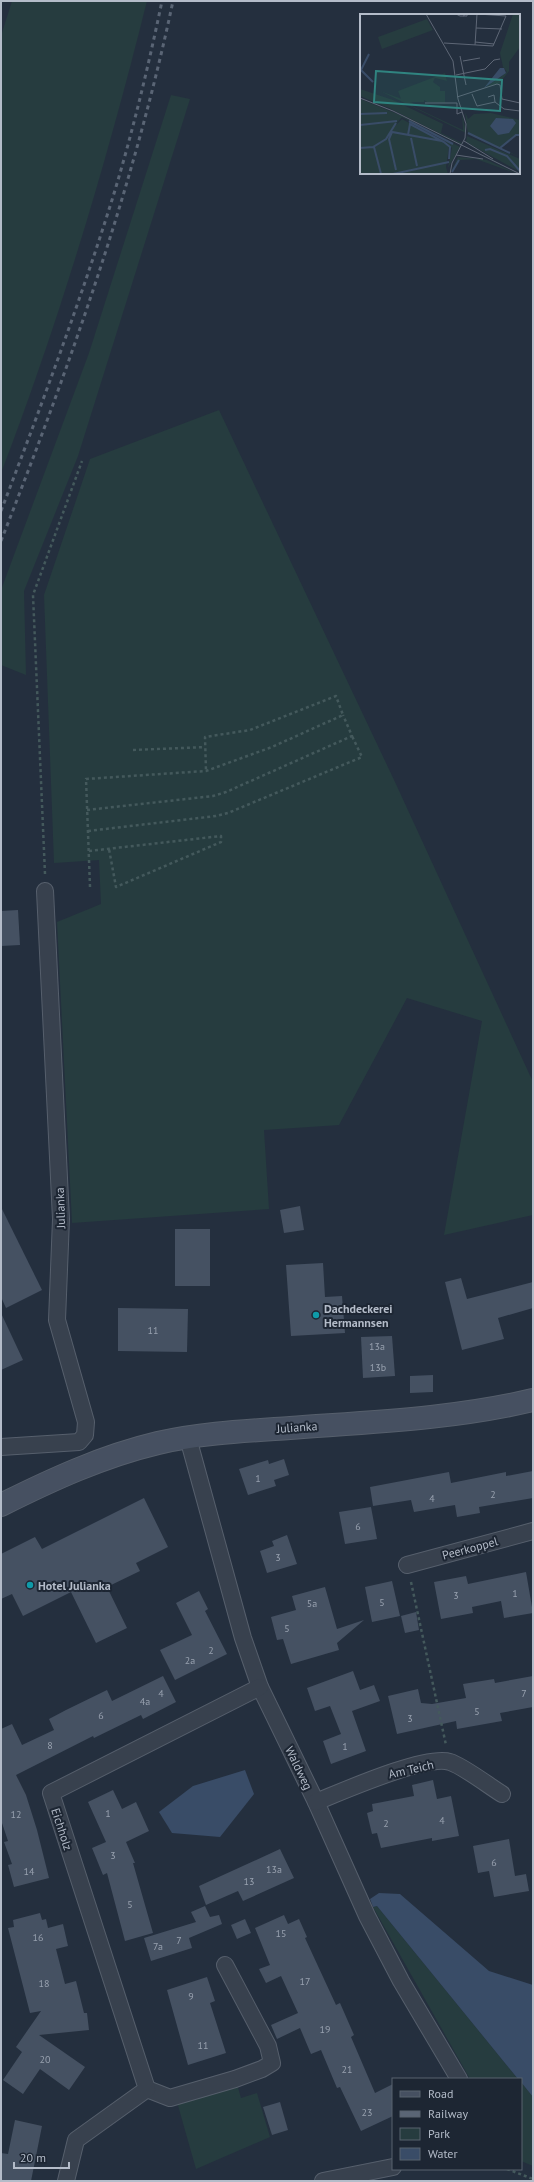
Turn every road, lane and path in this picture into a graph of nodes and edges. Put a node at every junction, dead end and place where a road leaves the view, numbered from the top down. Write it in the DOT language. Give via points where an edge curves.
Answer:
graph roads {
  1 [pos="82,461"];
  2 [pos="343,715"];
  3 [pos="352,736"];
  4 [pos="205,747"];
  5 [pos="133,750"];
  6 [pos="206,771"];
  7 [pos="87,810"];
  8 [pos="88,831"];
  9 [pos="109,849"];
  10 [pos="89,851"];
  11 [pos="90,887"];
  12 [pos="45,891"];
  13 [pos="533,1400"];
  14 [pos="188,1438"];
  15 [pos="1,1447"];
  16 [pos="1,1505"];
  17 [pos="533,1531"];
  18 [pos="407,1565"];
  19 [pos="260,1687"];
  20 [pos="449,1761"];
  21 [pos="502,1794"];
  22 [pos="316,1802"];
  23 [pos="225,1965"];
  24 [pos="458,2078"];
  25 [pos="147,2089"];
  26 [pos="392,2167"];
  27 [pos="510,2170"];
  28 [pos="533,2179"];
  29 [pos="66,2181"];
  30 [pos="323,2181"];
  1 -- 12 [label="path" via="33,595"];
  2 -- 3 [label="path"];
  2 -- 4 [label="path" via="336,696 250,730 205,737"];
  2 -- 6 [label="path" via="272,747"];
  3 -- 7 [label="path" via="237,788 213,796"];
  3 -- 8 [label="path" via="362,757 228,813"];
  4 -- 5 [label="path"];
  4 -- 6 [label="path"];
  6 -- 7 [label="path" via="86,779"];
  7 -- 8 [label="path"];
  8 -- 10 [label="path"];
  9 -- 9 [label="path" via="116,887 221,842 221,836"];
  9 -- 10 [label="path"];
  10 -- 11 [label="path"];
  12 -- 15 [label="street, Julianka" via="61,1219 57,1320 86,1422 85,1435 80,1442"];
  13 -- 14 [label="street, Julianka" via="444,1417 241,1430"];
  14 -- 16 [label="street, Julianka" via="158,1443 95,1462"];
  14 -- 19 [label="street, Waldweg" via="243,1638"];
  17 -- 18 [label="street, Peerkoppel"];
  18 -- 20 [label="path"];
  19 -- 22 [label="street, Waldweg"];
  19 -- 25 [label="street, Eichholz" via="51,1793"];
  20 -- 21 [label="street, Am Teich"];
  20 -- 22 [label="street, Am Teich" via="424,1763 382,1775"];
  22 -- 24 [label="street, Waldweg" via="370,1922 401,1981"];
  23 -- 25 [label="street" via="268,2046 272,2063 235,2079 170,2098"];
  25 -- 29 [label="street" via="76,2140"];
  26 -- 30 [label="street"];
  27 -- 28 [label="path"];
}
